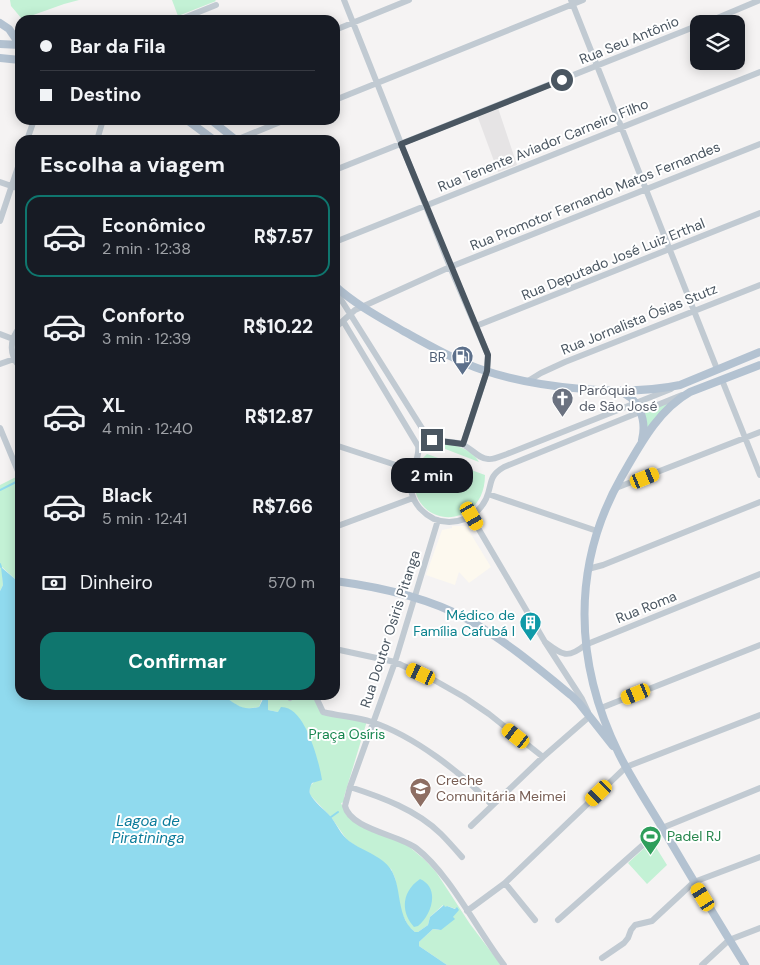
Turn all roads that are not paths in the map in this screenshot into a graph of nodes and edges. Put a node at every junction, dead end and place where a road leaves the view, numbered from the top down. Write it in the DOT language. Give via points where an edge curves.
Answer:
graph roads {
  1 [pos="344,0"];
  2 [pos="409,0"];
  3 [pos="583,0"];
  4 [pos="760,0"];
  5 [pos="572,2"];
  6 [pos="216,5"];
  7 [pos="191,15"];
  8 [pos="724,15"];
  9 [pos="0,23"];
  10 [pos="353,23"];
  11 [pos="340,28"];
  12 [pos="690,29"];
  13 [pos="15,38"];
  14 [pos="0,44"];
  15 [pos="15,45"];
  16 [pos="0,58"];
  17 [pos="15,60"];
  18 [pos="598,66"];
  19 [pos="760,72"];
  20 [pos="378,82"];
  21 [pos="340,98"];
  22 [pos="194,125"];
  23 [pos="217,125"];
  24 [pos="273,125"];
  25 [pos="621,127"];
  26 [pos="207,135"];
  27 [pos="230,135"];
  28 [pos="248,135"];
  29 [pos="401,144"];
  30 [pos="760,144"];
  31 [pos="340,168"];
  32 [pos="15,175"];
  33 [pos="0,182"];
  34 [pos="11,186"];
  35 [pos="15,187"];
  36 [pos="646,189"];
  37 [pos="426,206"];
  38 [pos="760,213"];
  39 [pos="0,220"];
  40 [pos="340,240"];
  41 [pos="670,250"];
  42 [pos="450,267"];
  43 [pos="760,285"];
  44 [pos="340,291"];
  45 [pos="340,297"];
  46 [pos="362,306"];
  47 [pos="695,311"];
  48 [pos="350,314"];
  49 [pos="342,321"];
  50 [pos="476,326"];
  51 [pos="0,334"];
  52 [pos="15,335"];
  53 [pos="13,338"];
  54 [pos="760,352"];
  55 [pos="14,359"];
  56 [pos="0,364"];
  57 [pos="760,364"];
  58 [pos="718,369"];
  59 [pos="487,371"];
  60 [pos="722,380"];
  61 [pos="528,381"];
  62 [pos="680,385"];
  63 [pos="606,389"];
  64 [pos="690,392"];
  65 [pos="636,402"];
  66 [pos="640,411"];
  67 [pos="0,428"];
  68 [pos="760,432"];
  69 [pos="745,438"];
  70 [pos="463,444"];
  71 [pos="640,445"];
  72 [pos="340,447"];
  73 [pos="15,464"];
  74 [pos="411,470"];
  75 [pos="760,475"];
  76 [pos="616,488"];
  77 [pos="488,494"];
  78 [pos="413,498"];
  79 [pos="760,502"];
  80 [pos="472,516"];
  81 [pos="438,520"];
  82 [pos="340,524"];
  83 [pos="597,531"];
  84 [pos="588,569"];
  85 [pos="760,574"];
  86 [pos="340,583"];
  87 [pos="413,598"];
  88 [pos="545,642"];
  89 [pos="760,645"];
  90 [pos="585,646"];
  91 [pos="340,650"];
  92 [pos="395,662"];
  93 [pos="317,700"];
  94 [pos="601,708"];
  95 [pos="589,715"];
  96 [pos="760,715"];
  97 [pos="374,723"];
  98 [pos="618,753"];
  99 [pos="543,757"];
  100 [pos="626,767"];
  101 [pos="350,787"];
  102 [pos="760,788"];
  103 [pos="492,805"];
  104 [pos="470,826"];
  105 [pos="662,828"];
  106 [pos="462,857"];
  107 [pos="760,857"];
  108 [pos="694,882"];
  109 [pos="505,883"];
  110 [pos="467,911"];
  111 [pos="535,920"];
  112 [pos="558,920"];
  113 [pos="760,928"];
  114 [pos="730,940"];
  115 [pos="602,958"];
  116 [pos="504,965"];
  117 [pos="702,965"];
  118 [pos="745,965"];
  1 -- 10 [label="street"];
  2 -- 10 [label="street"];
  3 -- 5 [label="street"];
  4 -- 8 [label="street"];
  5 -- 18 [label="street"];
  5 -- 20 [label="street"];
  6 -- 7 [label="street"];
  9 -- 13 [label="main road"];
  10 -- 11 [label="street"];
  10 -- 20 [label="street"];
  12 -- 18 [label="street, Rua Seu Antônio"];
  14 -- 15 [label="main road"];
  16 -- 17 [label="main road"];
  18 -- 25 [label="street"];
  18 -- 29 [label="street, Rua Seu Antônio"];
  19 -- 25 [label="street, Rua Tenente Aviador Carneiro Filho"];
  20 -- 21 [label="street"];
  20 -- 29 [label="street"];
  22 -- 26 [label="main road"];
  23 -- 27 [label="main road"];
  24 -- 28 [label="street"];
  25 -- 36 [label="street"];
  25 -- 37 [label="street, Rua Tenente Aviador Carneiro Filho"];
  29 -- 31 [label="street, Rua Seu Antônio"];
  29 -- 37 [label="street"];
  30 -- 36 [label="street, Rua Promotor Fernando Matos Fernandes"];
  32 -- 34 [label="street"];
  33 -- 34 [label="street"];
  34 -- 35 [label="street"];
  34 -- 39 [label="street"];
  36 -- 41 [label="street"];
  36 -- 42 [label="street, Rua Promotor Fernando Matos Fernandes"];
  37 -- 40 [label="street, Rua Tenente Aviador Carneiro Filho"];
  37 -- 42 [label="street"];
  38 -- 41 [label="street, Rua Deputado José Luiz Erthal"];
  41 -- 47 [label="street"];
  41 -- 50 [label="street, Rua Deputado José Luiz Erthal"];
  42 -- 46 [label="street, Rua Promotor Fernando Matos Fernandes"];
  42 -- 50 [label="street"];
  43 -- 47 [label="street, Rua Jornalista Ósias Stutz"];
  44 -- 46 [label="main road"];
  45 -- 48 [label="street"];
  46 -- 48 [label="street, Rua Promotor Fernando Matos Fernandes"];
  46 -- 59 [label="main road" via="422,341"];
  47 -- 58 [label="street"];
  47 -- 61 [label="street, Rua Jornalista Ósias Stutz" via="565,362"];
  48 -- 49 [label="street, Rua Promotor Fernando Matos Fernandes"];
  48 -- 70 [label="street" via="425,433 432,440"];
  49 -- 74 [label="street" via="416,443 418,453"];
  50 -- 59 [label="street" via="488,355"];
  51 -- 53 [label="street"];
  52 -- 53 [label="street"];
  53 -- 55 [label="street"];
  54 -- 58 [label="main road"];
  55 -- 56 [label="street"];
  57 -- 60 [label="main road"];
  58 -- 62 [label="main road"];
  59 -- 61 [label="main road"];
  59 -- 70 [label="street"];
  60 -- 64 [label="main road"];
  60 -- 69 [label="street"];
  61 -- 63 [label="main road"];
  62 -- 63 [label="main road"];
  62 -- 65 [label="street"];
  63 -- 65 [label="main road" via="624,393"];
  64 -- 66 [label="street"];
  64 -- 71 [label="main road" via="668,408"];
  65 -- 66 [label="main road"];
  65 -- 70 [label="street" via="492,459 484,459"];
  66 -- 71 [label="main road" via="644,427"];
  66 -- 77 [label="street" via="504,467 492,478"];
  67 -- 73 [label="street"];
  68 -- 69 [label="street"];
  69 -- 75 [label="street"];
  69 -- 76 [label="street"];
  71 -- 76 [label="main road"];
  72 -- 74 [label="street"];
  74 -- 78 [label="street"];
  76 -- 83 [label="main road"];
  77 -- 80 [label="street"];
  77 -- 83 [label="street"];
  78 -- 81 [label="street" via="421,510"];
  78 -- 82 [label="street"];
  79 -- 84 [label="street"];
  80 -- 81 [label="street" via="452,522"];
  80 -- 88 [label="street"];
  81 -- 87 [label="street, Rua Doutor Osiris Pitanga"];
  83 -- 84 [label="main road"];
  84 -- 90 [label="main road"];
  85 -- 90 [label="street, Rua Roma"];
  86 -- 87 [label="main road" via="384,589"];
  87 -- 92 [label="street, Rua Doutor Osiris Pitanga"];
  87 -- 95 [label="main road" via="458,614 488,632 572,696"];
  88 -- 90 [label="street, Rua Roma" via="566,655"];
  88 -- 95 [label="street"];
  89 -- 94 [label="street"];
  90 -- 94 [label="main road"];
  91 -- 92 [label="street"];
  92 -- 97 [label="street, Rua Doutor Osiris Pitanga"];
  92 -- 99 [label="street" via="464,697"];
  93 -- 97 [label="street" via="323,712"];
  94 -- 98 [label="main road"];
  95 -- 98 [label="main road"];
  95 -- 99 [label="street"];
  96 -- 100 [label="street"];
  97 -- 101 [label="street, Rua Doutor Osiris Pitanga"];
  97 -- 103 [label="street" via="407,738 436,757"];
  98 -- 100 [label="main road"];
  99 -- 103 [label="street"];
  100 -- 105 [label="main road"];
  100 -- 109 [label="street"];
  101 -- 106 [label="street" via="389,801 422,820 441,834"];
  101 -- 110 [label="street, Rua Doutor Osiris Pitanga" via="345,802 350,816 411,845 447,883"];
  102 -- 105 [label="street"];
  103 -- 104 [label="street"];
  105 -- 108 [label="main road"];
  105 -- 112 [label="street"];
  107 -- 108 [label="street"];
  108 -- 114 [label="main road"];
  108 -- 115 [label="street" via="652,921 635,925 624,943"];
  109 -- 110 [label="street"];
  109 -- 111 [label="street"];
  110 -- 116 [label="street"];
  113 -- 114 [label="street"];
  114 -- 117 [label="street"];
  114 -- 118 [label="main road"];
}
